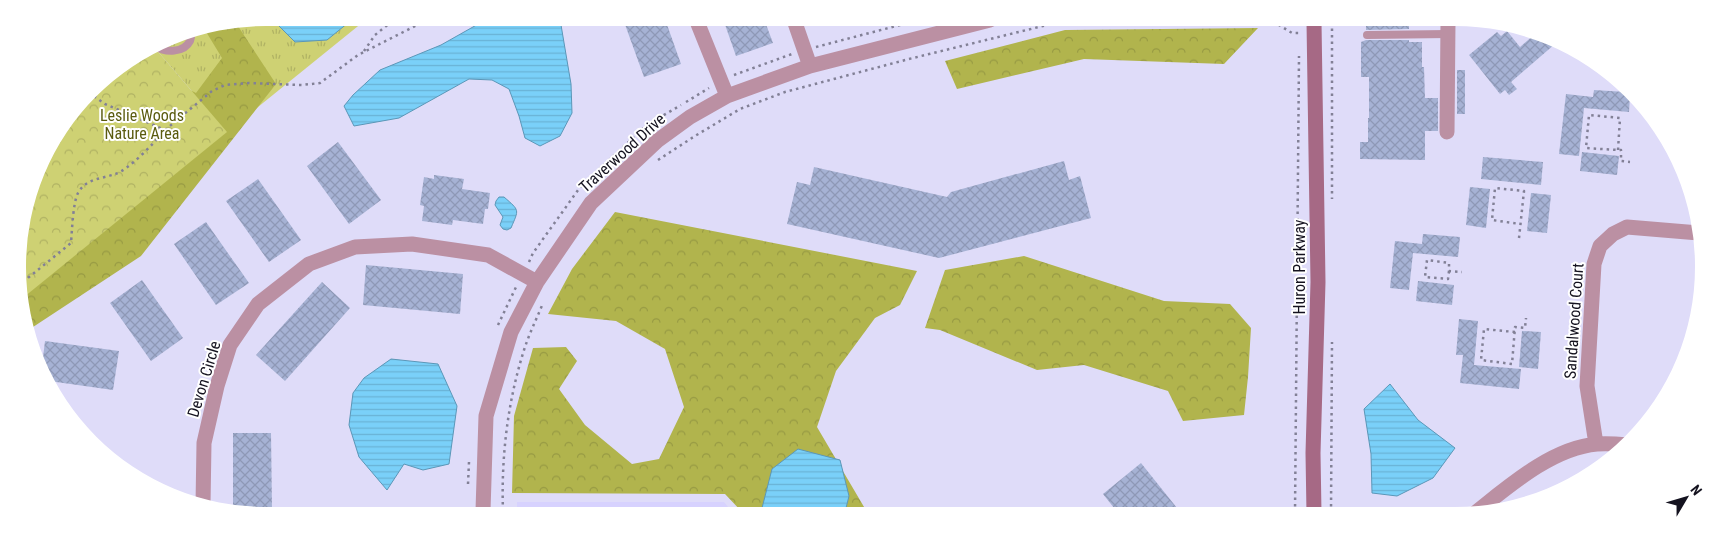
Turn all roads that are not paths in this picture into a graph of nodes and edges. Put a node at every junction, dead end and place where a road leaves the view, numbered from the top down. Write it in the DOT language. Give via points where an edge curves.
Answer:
graph roads {
  1 [pos="699,26"];
  2 [pos="796,26"];
  3 [pos="966,26"];
  4 [pos="1314,26"];
  5 [pos="1448,28"];
  6 [pos="1366,35"];
  7 [pos="190,39"];
  8 [pos="164,49"];
  9 [pos="810,66"];
  10 [pos="727,96"];
  11 [pos="1447,132"];
  12 [pos="1692,232"];
  13 [pos="537,282"];
  14 [pos="1596,444"];
  15 [pos="1616,444"];
  16 [pos="203,499"];
  17 [pos="1485,505"];
  18 [pos="483,507"];
  19 [pos="1314,507"];
  1 -- 10 [label="street"];
  2 -- 9 [label="street"];
  3 -- 9 [label="street, Traverwood Drive"];
  4 -- 19 [label="street, Huron Parkway" via="1318,282"];
  5 -- 6 [label="lane"];
  5 -- 11 [label="street"];
  7 -- 8 [label="lane" via="182,48"];
  9 -- 10 [label="street, Traverwood Drive"];
  10 -- 13 [label="street, Traverwood Drive" via="657,141 591,203"];
  12 -- 14 [label="street, Sandalwood Court" via="1627,227 1600,246 1594,264 1587,386"];
  13 -- 16 [label="street, Devon Circle" via="488,255 412,244 355,247 309,264 258,304 230,345 204,443"];
  13 -- 18 [label="street, Traverwood Drive" via="511,332 486,416"];
  14 -- 15 [label="street"];
  14 -- 17 [label="street" via="1564,453 1524,473"];
}
